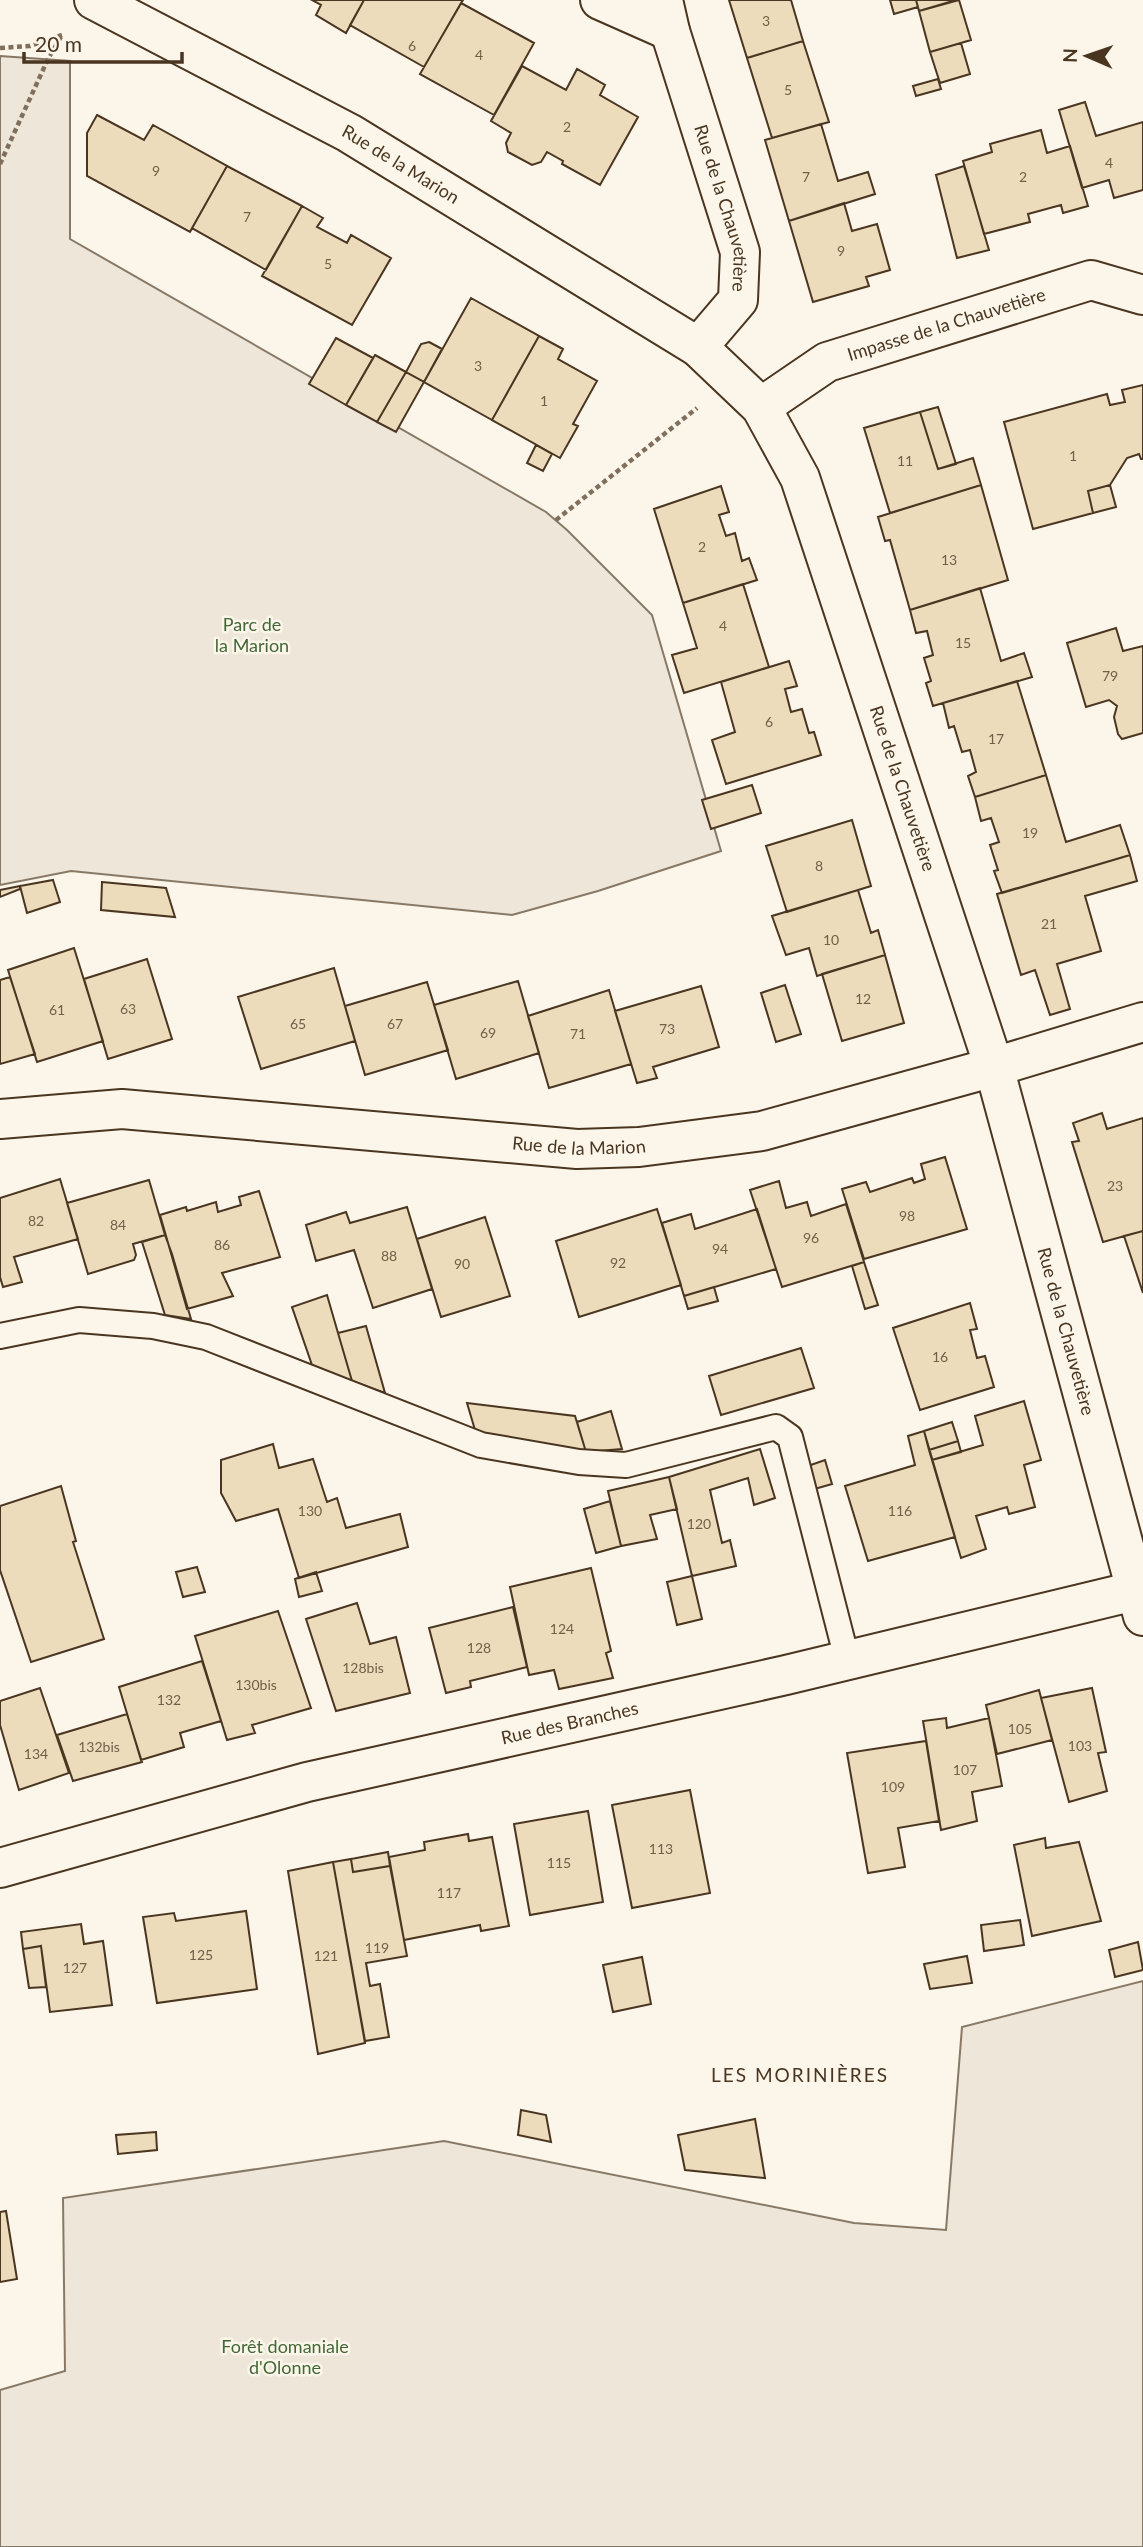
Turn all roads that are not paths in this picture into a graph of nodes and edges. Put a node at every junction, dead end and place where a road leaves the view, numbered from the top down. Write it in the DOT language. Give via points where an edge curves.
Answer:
graph roads {
  1 [pos="94,0"];
  2 [pos="600,0"];
  3 [pos="667,16"];
  4 [pos="1143,295"];
  5 [pos="698,347"];
  6 [pos="761,407"];
  7 [pos="1143,1022"];
  8 [pos="994,1067"];
  9 [pos="0,1119"];
  10 [pos="0,1336"];
  11 [pos="1141,1598"];
  12 [pos="847,1659"];
  13 [pos="0,1868"];
  1 -- 5 [label="street, Rue de la Marion" via="349,133"];
  2 -- 3 [label="street, Rue de la Chauvetière"];
  3 -- 5 [label="street, Rue de la Chauvetière" via="740,252 738,300"];
  4 -- 6 [label="street, Impasse de la Chauvetière" via="1091,280 827,362"];
  5 -- 6 [label="street, Rue de la Chauvetière"];
  6 -- 8 [label="street, Rue de la Chauvetière" via="800,478"];
  7 -- 8 [label="street, Rue de la Marion"];
  8 -- 9 [label="street, Rue de la Marion" via="762,1130 639,1147 577,1149 122,1109"];
  8 -- 11 [label="street, Rue de la Chauvetière"];
  10 -- 12 [label="lane" via="79,1320 153,1326 206,1337 481,1445 579,1462 626,1465 776,1427 790,1437"];
  11 -- 12 [label="street, Rue des Branches"];
  12 -- 13 [label="street, Rue des Branches" via="307,1782"];
}
